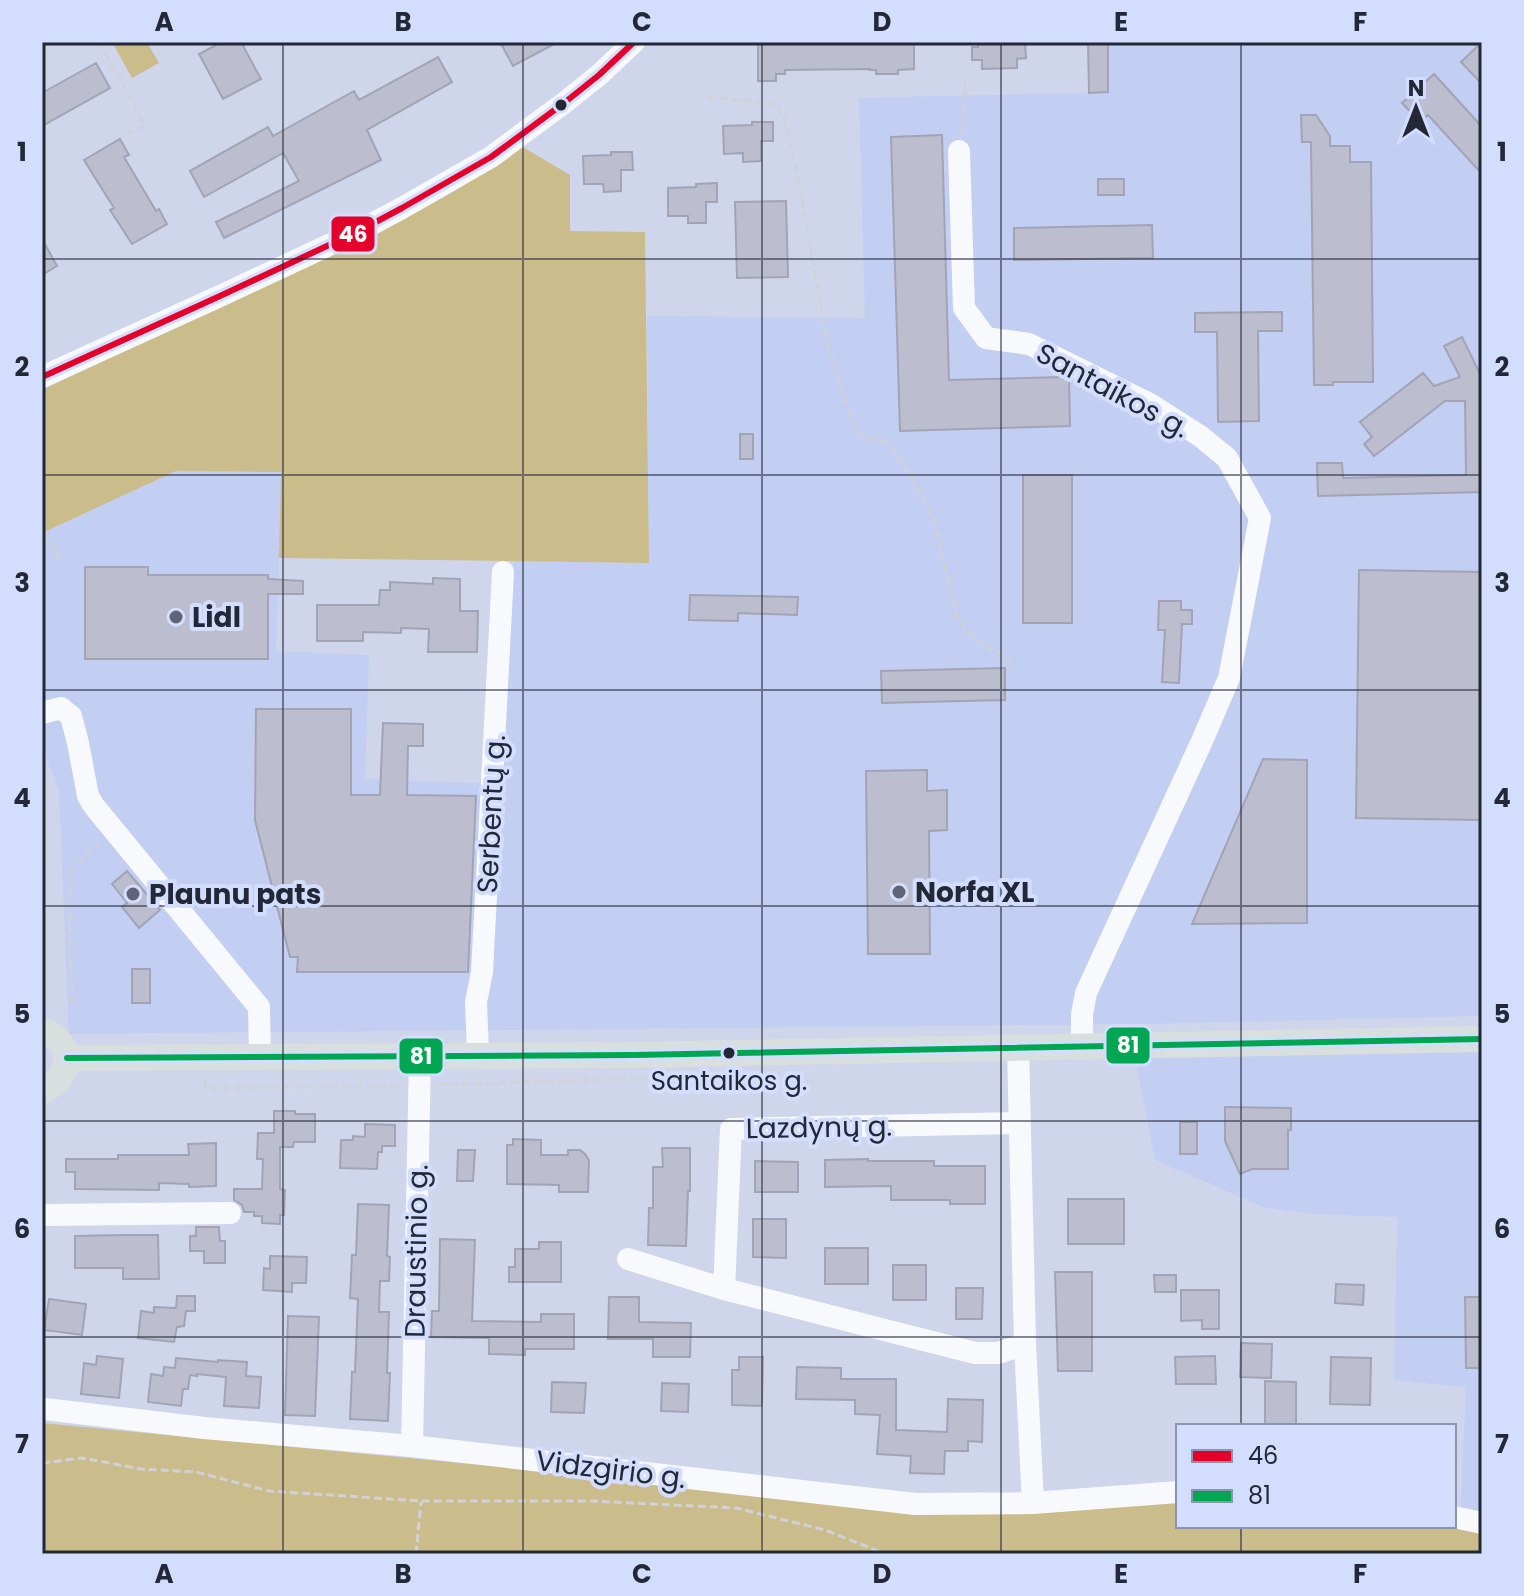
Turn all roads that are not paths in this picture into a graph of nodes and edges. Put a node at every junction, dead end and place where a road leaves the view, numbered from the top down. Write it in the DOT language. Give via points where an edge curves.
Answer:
graph roads {
  1 [pos="634,42"];
  2 [pos="959,151"];
  3 [pos="42,377"];
  4 [pos="503,572"];
  5 [pos="42,713"];
  6 [pos="42,1031"];
  7 [pos="1482,1039"];
  8 [pos="1082,1046"];
  9 [pos="1018,1047"];
  10 [pos="478,1055"];
  11 [pos="260,1057"];
  12 [pos="420,1057"];
  13 [pos="67,1058"];
  14 [pos="42,1091"];
  15 [pos="1018,1123"];
  16 [pos="230,1213"];
  17 [pos="42,1215"];
  18 [pos="628,1259"];
  19 [pos="724,1289"];
  20 [pos="1025,1344"];
  21 [pos="45,1409"];
  22 [pos="412,1446"];
  23 [pos="1176,1492"];
  24 [pos="1033,1503"];
  25 [pos="1456,1517"];
  26 [pos="1482,1523"];
  1 -- 3 [label="street" via="491,157 402,208"];
  2 -- 8 [label="street, Santaikos g." via="964,308 986,338 1029,344 1188,428 1227,458 1260,518 1229,678 1086,993"];
  4 -- 10 [label="street, Serbentų g." via="483,957 476,1002"];
  5 -- 11 [label="street" via="61,708 71,716 94,806 259,1007"];
  6 -- 13 [label="main road" via="56,1038"];
  7 -- 8 [label="main road"];
  8 -- 9 [label="main road"];
  9 -- 10 [label="main road"];
  9 -- 15 [label="street"];
  10 -- 12 [label="main road"];
  11 -- 12 [label="main road"];
  11 -- 13 [label="main road"];
  12 -- 22 [label="street, Draustinio g."];
  13 -- 14 [label="main road" via="60,1079"];
  15 -- 19 [label="street, Lazdynų g." via="731,1129"];
  15 -- 20 [label="street"];
  16 -- 17 [label="street"];
  18 -- 19 [label="street"];
  19 -- 20 [label="street" via="975,1353 998,1353"];
  20 -- 24 [label="street"];
  21 -- 22 [label="street, Vidzgirio g."];
  22 -- 24 [label="street, Vidzgirio g." via="915,1504"];
  23 -- 24 [label="street, Vidzgirio g."];
  25 -- 26 [label="street"];
}
